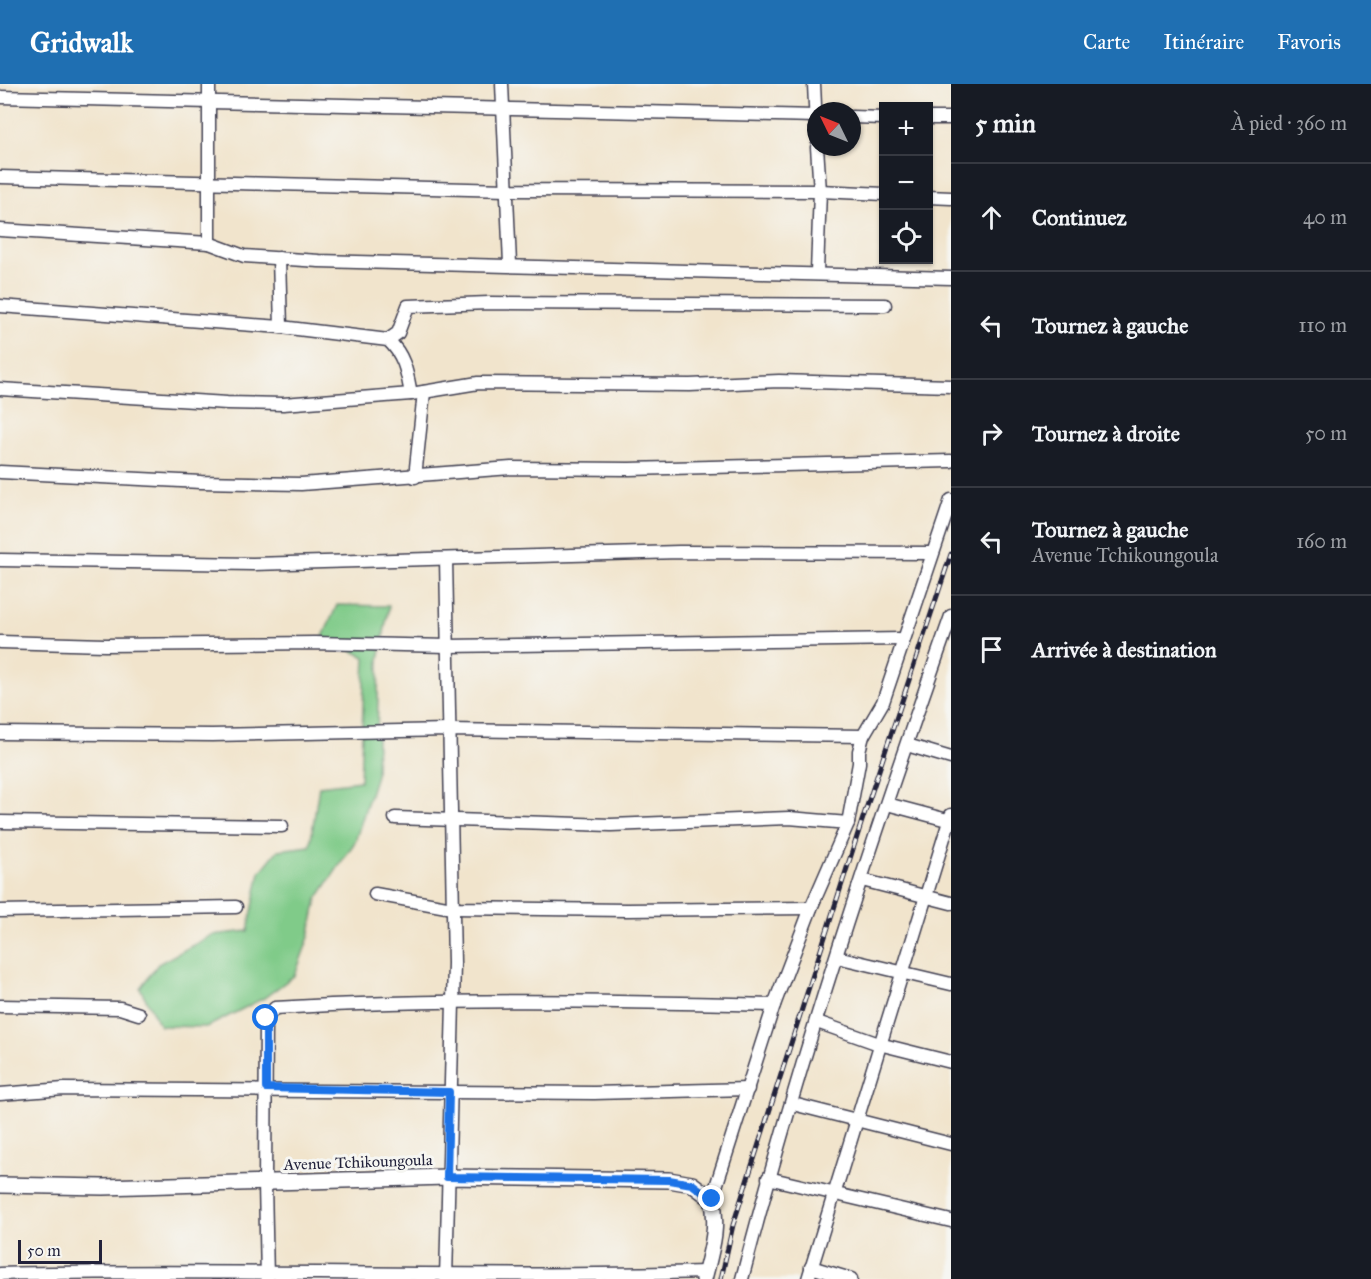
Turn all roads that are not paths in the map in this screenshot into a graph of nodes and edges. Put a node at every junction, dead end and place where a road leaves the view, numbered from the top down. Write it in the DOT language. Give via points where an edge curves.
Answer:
graph roads {
  1 [pos="209,84"];
  2 [pos="502,84"];
  3 [pos="814,84"];
  4 [pos="0,97"];
  5 [pos="210,100"];
  6 [pos="815,102"];
  7 [pos="503,111"];
  8 [pos="807,116"];
  9 [pos="861,117"];
  10 [pos="879,118"];
  11 [pos="933,118"];
  12 [pos="951,118"];
  13 [pos="818,156"];
  14 [pos="0,177"];
  15 [pos="209,183"];
  16 [pos="507,190"];
  17 [pos="820,191"];
  18 [pos="879,194"];
  19 [pos="933,197"];
  20 [pos="951,198"];
  21 [pos="0,230"];
  22 [pos="209,243"];
  23 [pos="279,258"];
  24 [pos="510,264"];
  25 [pos="817,272"];
  26 [pos="951,278"];
  27 [pos="885,305"];
  28 [pos="0,306"];
  29 [pos="281,327"];
  30 [pos="388,340"];
  31 [pos="951,386"];
  32 [pos="0,390"];
  33 [pos="424,392"];
  34 [pos="411,394"];
  35 [pos="951,461"];
  36 [pos="0,472"];
  37 [pos="415,477"];
  38 [pos="951,500"];
  39 [pos="932,553"];
  40 [pos="446,558"];
  41 [pos="0,560"];
  42 [pos="951,616"];
  43 [pos="903,639"];
  44 [pos="0,642"];
  45 [pos="448,646"];
  46 [pos="448,730"];
  47 [pos="0,733"];
  48 [pos="863,736"];
  49 [pos="907,745"];
  50 [pos="951,758"];
  51 [pos="887,804"];
  52 [pos="395,818"];
  53 [pos="450,819"];
  54 [pos="950,819"];
  55 [pos="0,822"];
  56 [pos="848,823"];
  57 [pos="282,826"];
  58 [pos="862,880"];
  59 [pos="375,894"];
  60 [pos="925,896"];
  61 [pos="951,903"];
  62 [pos="236,907"];
  63 [pos="452,908"];
  64 [pos="811,908"];
  65 [pos="0,911"];
  66 [pos="837,957"];
  67 [pos="902,972"];
  68 [pos="951,984"];
  69 [pos="453,1003"];
  70 [pos="774,1005"];
  71 [pos="0,1006"];
  72 [pos="138,1014"];
  73 [pos="817,1022"];
  74 [pos="879,1044"];
  75 [pos="951,1062"];
  76 [pos="266,1088"];
  77 [pos="748,1089"];
  78 [pos="449,1092"];
  79 [pos="0,1094"];
  80 [pos="793,1104"];
  81 [pos="857,1121"];
  82 [pos="951,1144"];
  83 [pos="447,1177"];
  84 [pos="768,1178"];
  85 [pos="265,1182"];
  86 [pos="0,1185"];
  87 [pos="833,1195"];
  88 [pos="712,1199"];
  89 [pos="951,1221"];
  90 [pos="809,1273"];
  91 [pos="0,1274"];
  92 [pos="705,1276"];
  93 [pos="267,1277"];
  94 [pos="445,1277"];
  95 [pos="742,1279"];
  96 [pos="851,1279"];
  1 -- 5 [label="street"];
  2 -- 7 [label="street"];
  3 -- 6 [label="street"];
  4 -- 5 [label="street"];
  5 -- 7 [label="street"];
  5 -- 15 [label="street"];
  7 -- 8 [label="street"];
  7 -- 16 [label="street"];
  9 -- 10 [label="street"];
  11 -- 12 [label="street"];
  13 -- 17 [label="street"];
  14 -- 15 [label="street"];
  15 -- 16 [label="street"];
  15 -- 22 [label="street"];
  16 -- 17 [label="street"];
  16 -- 24 [label="street"];
  17 -- 18 [label="street"];
  17 -- 25 [label="street"];
  19 -- 20 [label="street"];
  21 -- 22 [label="street"];
  22 -- 23 [label="street" via="244,256"];
  23 -- 24 [label="street"];
  23 -- 29 [label="street"];
  24 -- 25 [label="street"];
  25 -- 26 [label="street"];
  27 -- 30 [label="street" via="408,306 398,333"];
  28 -- 29 [label="street"];
  29 -- 30 [label="street"];
  30 -- 34 [label="street" via="398,349 406,366"];
  31 -- 33 [label="street" via="779,381 690,385 478,383"];
  32 -- 34 [label="street" via="283,404"];
  33 -- 34 [label="street"];
  33 -- 37 [label="street"];
  35 -- 37 [label="street" via="629,470 511,468"];
  36 -- 37 [label="street" via="301,484"];
  38 -- 39 [label="street"];
  39 -- 40 [label="street" via="679,552"];
  39 -- 43 [label="street"];
  40 -- 41 [label="street" via="253,564"];
  40 -- 45 [label="street"];
  42 -- 49 [label="street"];
  43 -- 45 [label="street"];
  43 -- 48 [label="street" via="883,702"];
  44 -- 45 [label="street"];
  45 -- 46 [label="street"];
  46 -- 47 [label="street" via="212,735"];
  46 -- 48 [label="street"];
  46 -- 53 [label="street"];
  48 -- 56 [label="street"];
  49 -- 50 [label="street"];
  49 -- 51 [label="street"];
  51 -- 54 [label="street"];
  51 -- 58 [label="street"];
  52 -- 53 [label="street"];
  53 -- 56 [label="street" via="611,825 789,818"];
  53 -- 63 [label="street"];
  54 -- 60 [label="street"];
  55 -- 57 [label="street"];
  56 -- 64 [label="street"];
  58 -- 60 [label="street"];
  58 -- 66 [label="street"];
  59 -- 63 [label="street"];
  60 -- 61 [label="street"];
  60 -- 67 [label="street"];
  62 -- 65 [label="street"];
  63 -- 64 [label="street"];
  63 -- 69 [label="street"];
  64 -- 70 [label="street"];
  66 -- 67 [label="street"];
  66 -- 73 [label="street"];
  67 -- 68 [label="street"];
  67 -- 74 [label="street"];
  69 -- 70 [label="street"];
  69 -- 76 [label="street" via="275,1008 266,1018"];
  69 -- 78 [label="street"];
  70 -- 77 [label="street"];
  71 -- 72 [label="street" via="120,1008"];
  73 -- 74 [label="street"];
  73 -- 80 [label="street"];
  74 -- 75 [label="street"];
  74 -- 81 [label="street"];
  76 -- 78 [label="street"];
  76 -- 79 [label="street" via="64,1089"];
  76 -- 85 [label="street"];
  77 -- 78 [label="street"];
  77 -- 88 [label="street"];
  78 -- 83 [label="street"];
  80 -- 81 [label="street"];
  80 -- 84 [label="street"];
  81 -- 82 [label="street"];
  81 -- 87 [label="street"];
  83 -- 85 [label="street, Avenue Tchikoungoula"];
  83 -- 88 [label="street, Avenue Tchikoungoula" via="669,1180 692,1184"];
  83 -- 94 [label="street"];
  84 -- 87 [label="street"];
  84 -- 95 [label="street"];
  85 -- 86 [label="street, Avenue Tchikoungoula" via="103,1187"];
  85 -- 93 [label="street"];
  87 -- 89 [label="street"];
  87 -- 90 [label="street"];
  88 -- 92 [label="street" via="715,1238"];
  90 -- 96 [label="street"];
  91 -- 93 [label="street" via="98,1272"];
  92 -- 94 [label="street"];
  93 -- 94 [label="street"];
}
